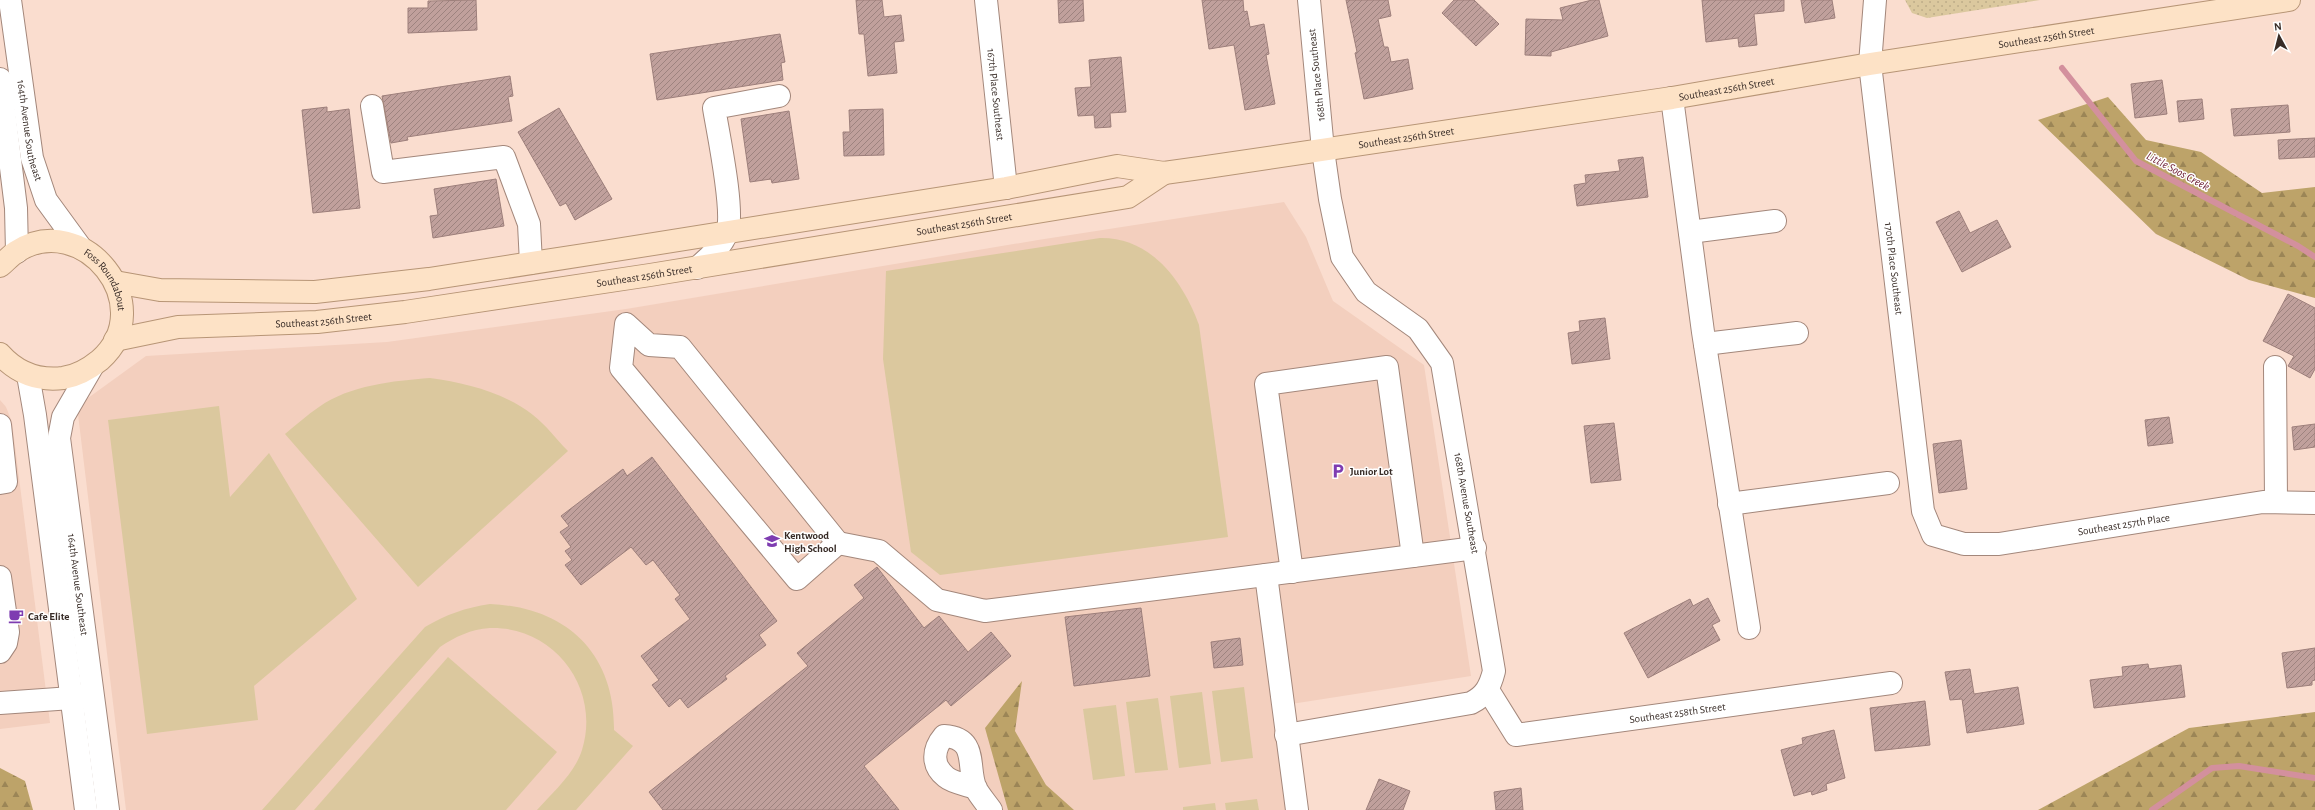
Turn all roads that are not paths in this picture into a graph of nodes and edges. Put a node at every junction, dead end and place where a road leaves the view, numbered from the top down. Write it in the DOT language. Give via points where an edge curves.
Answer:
graph roads {
  1 [pos="10,0"];
  2 [pos="986,0"];
  3 [pos="1309,0"];
  4 [pos="1875,0"];
  5 [pos="2289,0"];
  6 [pos="1870,64"];
  7 [pos="0,79"];
  8 [pos="779,96"];
  9 [pos="1672,98"];
  10 [pos="372,106"];
  11 [pos="1323,150"];
  12 [pos="5,159"];
  13 [pos="1164,173"];
  14 [pos="1006,188"];
  15 [pos="1776,221"];
  16 [pos="728,232"];
  17 [pos="1690,232"];
  18 [pos="81,248"];
  19 [pos="17,252"];
  20 [pos="531,263"];
  21 [pos="0,266"];
  22 [pos="697,268"];
  23 [pos="115,282"];
  24 [pos="504,298"];
  25 [pos="1797,332"];
  26 [pos="115,340"];
  27 [pos="1705,344"];
  28 [pos="0,354"];
  29 [pos="92,367"];
  30 [pos="2275,367"];
  31 [pos="28,375"];
  32 [pos="0,424"];
  33 [pos="3,483"];
  34 [pos="1888,483"];
  35 [pos="2276,502"];
  36 [pos="2315,503"];
  37 [pos="1729,504"];
  38 [pos="1933,535"];
  39 [pos="838,543"];
  40 [pos="1475,548"];
  41 [pos="1414,556"];
  42 [pos="1292,572"];
  43 [pos="1266,575"];
  44 [pos="0,577"];
  45 [pos="1750,628"];
  46 [pos="0,652"];
  47 [pos="1891,683"];
  48 [pos="1488,690"];
  49 [pos="93,696"];
  50 [pos="72,698"];
  51 [pos="4,699"];
  52 [pos="1286,735"];
  53 [pos="976,788"];
  54 [pos="86,810"];
  55 [pos="108,810"];
  56 [pos="991,810"];
  57 [pos="1297,810"];
  1 -- 18 [label="street, 164th Avenue Southeast" via="34,165 46,200"];
  2 -- 14 [label="street, 167th Place Southeast"];
  3 -- 11 [label="street, 168th Place Southeast"];
  4 -- 6 [label="street, 170th Place Southeast"];
  5 -- 6 [label="main road, Southeast 256th Street"];
  6 -- 9 [label="main road, Southeast 256th Street"];
  6 -- 38 [label="street, 170th Place Southeast" via="1923,511"];
  7 -- 12 [label="street, 164th Avenue Southeast"];
  8 -- 16 [label="street" via="714,108 728,198"];
  9 -- 11 [label="main road, Southeast 256th Street"];
  9 -- 17 [label="street"];
  10 -- 20 [label="street" via="383,172 504,157 530,224"];
  11 -- 13 [label="main road, Southeast 256th Street"];
  11 -- 40 [label="street, 168th Avenue Southeast" via="1342,257 1366,292 1418,329 1442,363"];
  12 -- 19 [label="street, 164th Avenue Southeast" via="16,208"];
  13 -- 14 [label="main road, Southeast 256th Street" via="1118,166"];
  13 -- 22 [label="main road, Southeast 256th Street" via="1128,197"];
  14 -- 16 [label="main road, Southeast 256th Street"];
  15 -- 17 [label="street"];
  16 -- 20 [label="main road, Southeast 256th Street"];
  16 -- 22 [label="street" via="710,258"];
  17 -- 27 [label="street"];
  18 -- 19 [label="main road, Foss Roundabout" via="60,242 37,244"];
  18 -- 23 [label="main road, Foss Roundabout" via="95,256 107,268"];
  19 -- 21 [label="main road, Foss Roundabout"];
  20 -- 23 [label="main road, Southeast 256th Street" via="428,279 314,292 167,290"];
  20 -- 24 [label="main road" via="525,276"];
  22 -- 24 [label="main road, Southeast 256th Street"];
  23 -- 26 [label="main road, Foss Roundabout" via="121,301 121,321"];
  24 -- 26 [label="main road, Southeast 256th Street" via="317,322 178,327"];
  25 -- 27 [label="street"];
  26 -- 29 [label="main road, Foss Roundabout" via="105,355"];
  27 -- 37 [label="street"];
  28 -- 31 [label="main road, Foss Roundabout" via="10,365"];
  29 -- 31 [label="main road, Foss Roundabout" via="72,377 49,379"];
  29 -- 49 [label="street, 164th Avenue Southeast" via="63,417 59,438"];
  30 -- 35 [label="street"];
  31 -- 50 [label="street, 164th Avenue Southeast"];
  32 -- 33 [label="street"];
  34 -- 37 [label="street"];
  35 -- 36 [label="street, Southeast 257th Place"];
  35 -- 38 [label="street, Southeast 257th Place" via="1999,544 1964,544"];
  37 -- 45 [label="street"];
  39 -- 39 [label="street" via="680,347 649,345 626,324 621,368 797,579"];
  39 -- 43 [label="street" via="880,551 937,600 985,611"];
  40 -- 41 [label="street"];
  40 -- 48 [label="street, 168th Avenue Southeast" via="1494,671"];
  41 -- 42 [label="street"];
  41 -- 42 [label="street" via="1387,367 1266,384"];
  42 -- 43 [label="street"];
  43 -- 52 [label="street"];
  44 -- 46 [label="street" via="8,632 6,643"];
  47 -- 48 [label="street, Southeast 258th Street" via="1516,735"];
  48 -- 52 [label="street" via="1481,698 1471,703"];
  49 -- 50 [label="street"];
  49 -- 55 [label="street, 164th Avenue Southeast"];
  50 -- 51 [label="street"];
  50 -- 54 [label="street, 164th Avenue Southeast"];
  52 -- 57 [label="street"];
  53 -- 56 [label="street"];
}
